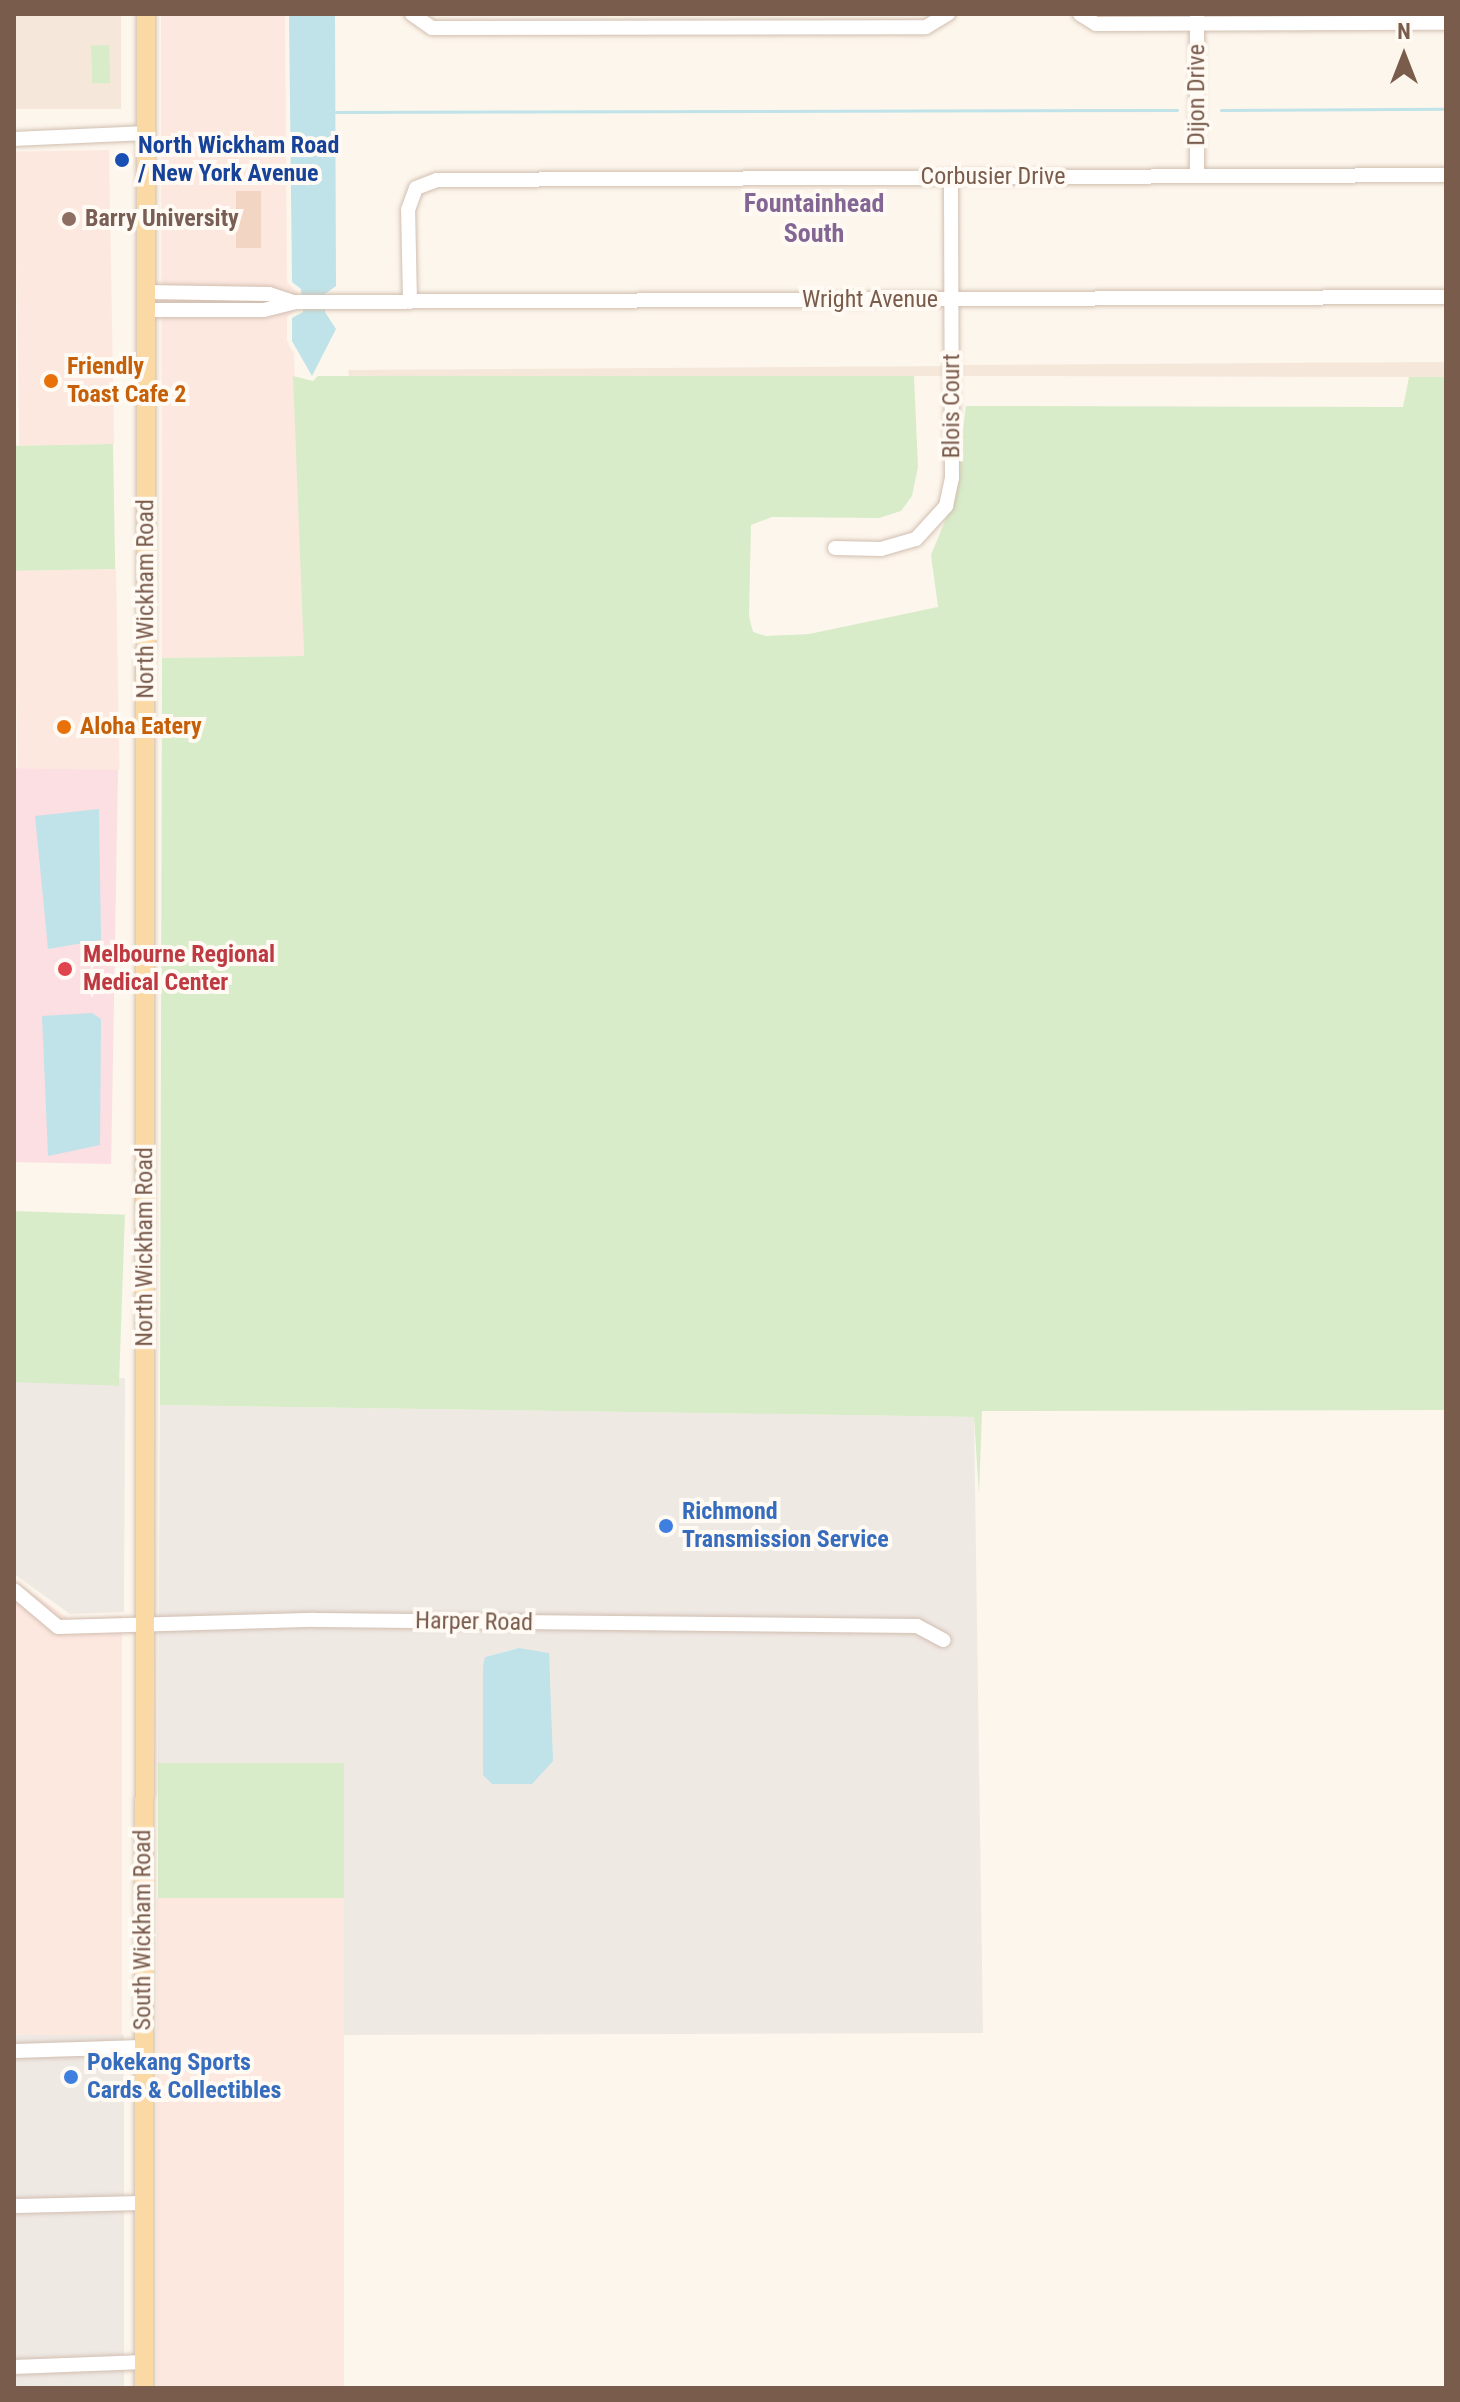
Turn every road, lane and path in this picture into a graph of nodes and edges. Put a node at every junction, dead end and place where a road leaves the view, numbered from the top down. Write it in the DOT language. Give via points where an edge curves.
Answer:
graph roads {
  1 [pos="146,14"];
  2 [pos="1080,15"];
  3 [pos="948,17"];
  4 [pos="413,18"];
  5 [pos="1197,20"];
  6 [pos="1446,23"];
  7 [pos="146,133"];
  8 [pos="14,139"];
  9 [pos="1446,175"];
  10 [pos="1197,176"];
  11 [pos="951,178"];
  12 [pos="1446,297"];
  13 [pos="952,299"];
  14 [pos="146,301"];
  15 [pos="410,302"];
  16 [pos="835,548"];
  17 [pos="144,1568"];
  18 [pos="14,1590"];
  19 [pos="144,1625"];
  20 [pos="943,1640"];
  21 [pos="143,2047"];
  22 [pos="14,2051"];
  23 [pos="145,2203"];
  24 [pos="14,2206"];
  25 [pos="144,2362"];
  26 [pos="14,2367"];
  27 [pos="144,2388"];
  1 -- 7 [label="main road, North Wickham Road"];
  2 -- 5 [label="street" via="1096,24"];
  3 -- 4 [label="street" via="926,27 448,28"];
  5 -- 6 [label="street"];
  5 -- 10 [label="street, Dijon Drive"];
  7 -- 8 [label="street"];
  7 -- 14 [label="main road, North Wickham Road"];
  9 -- 10 [label="street, Corbusier Drive"];
  10 -- 11 [label="street, Corbusier Drive"];
  11 -- 13 [label="street, Blois Court"];
  11 -- 15 [label="street, Corbusier Drive" via="437,180 416,188 408,210"];
  12 -- 13 [label="street, Wright Avenue"];
  13 -- 15 [label="street, Wright Avenue"];
  13 -- 16 [label="street, Blois Court" via="952,478 946,506 916,539 881,549"];
  14 -- 15 [label="street, Wright Avenue" via="264,310 295,302"];
  14 -- 17 [label="main road, North Wickham Road"];
  17 -- 19 [label="main road, South Wickham Road"];
  18 -- 19 [label="street, Harper Road" via="58,1627"];
  19 -- 20 [label="street, Harper Road" via="917,1626"];
  19 -- 21 [label="main road, South Wickham Road"];
  21 -- 22 [label="street"];
  21 -- 23 [label="main road, South Wickham Road"];
  23 -- 24 [label="street"];
  23 -- 25 [label="main road, South Wickham Road"];
  25 -- 26 [label="street"];
  25 -- 27 [label="main road, South Wickham Road"];
}
